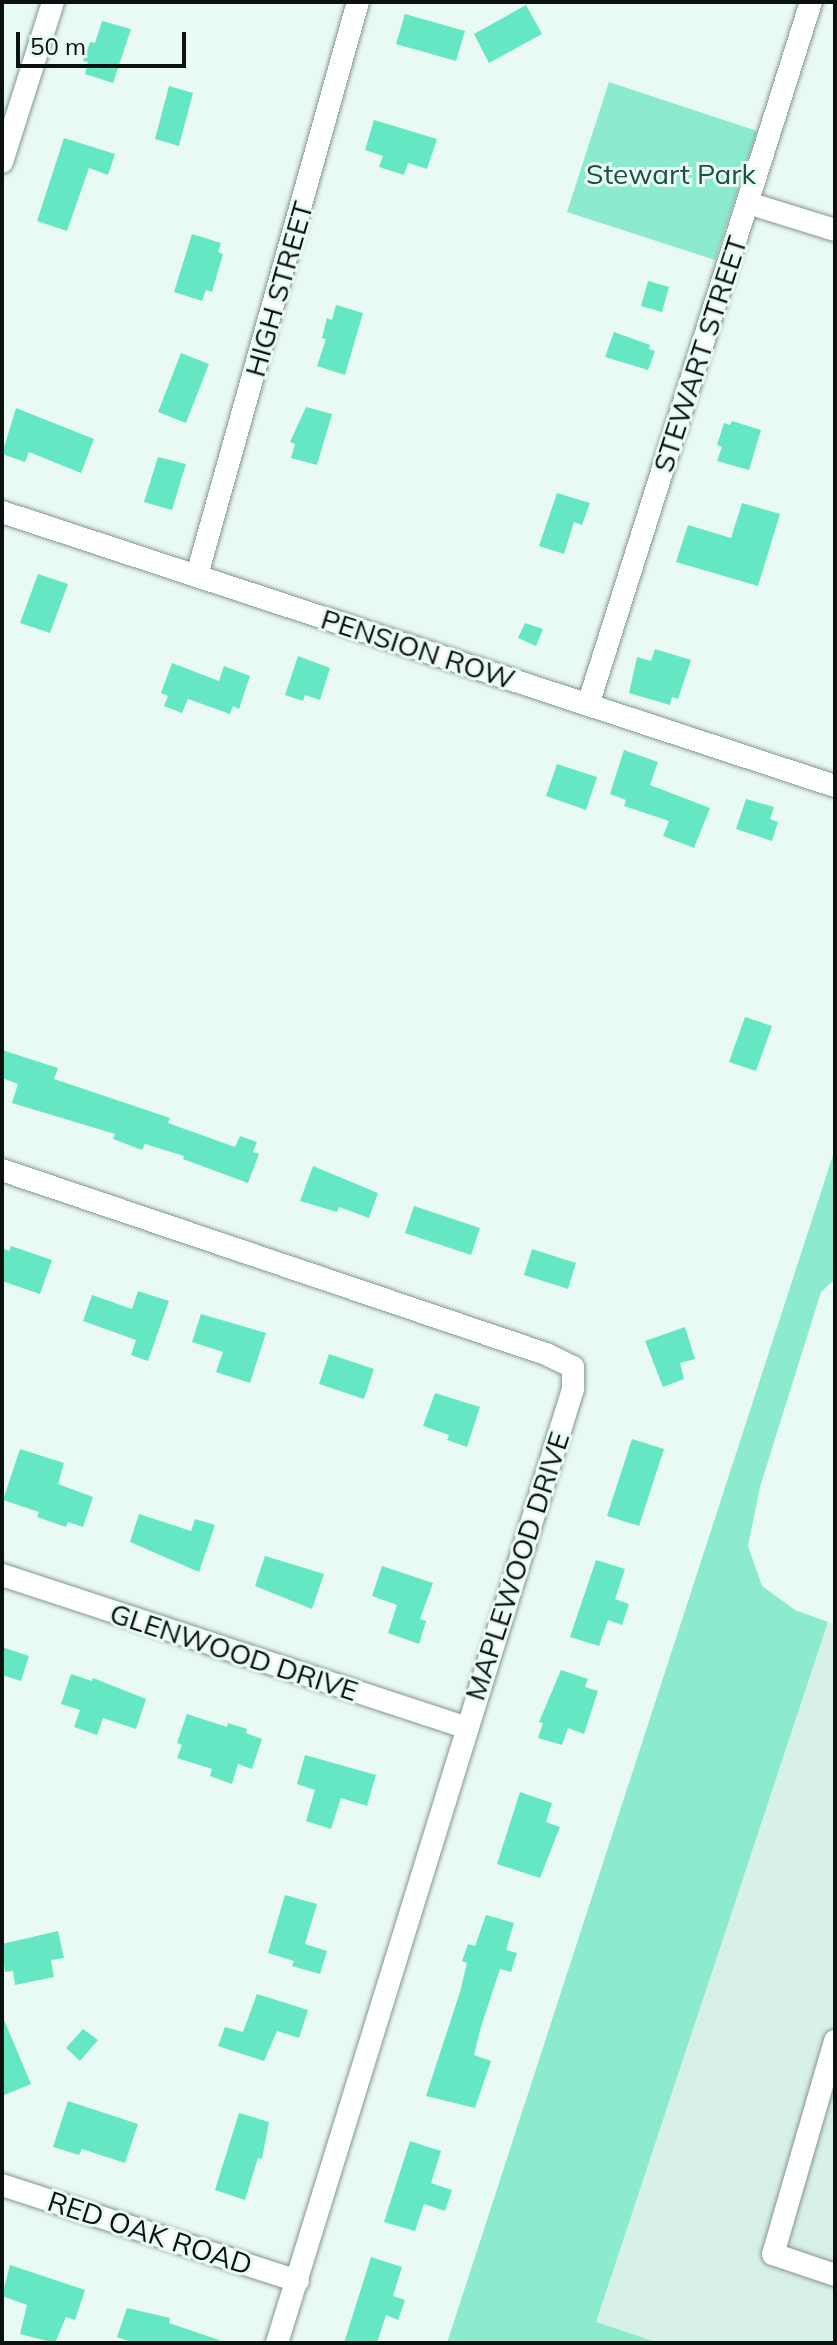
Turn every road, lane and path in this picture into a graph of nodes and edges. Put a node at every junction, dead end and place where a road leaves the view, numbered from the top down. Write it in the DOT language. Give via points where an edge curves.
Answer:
graph roads {
  1 [pos="53,2"];
  2 [pos="358,2"];
  3 [pos="811,2"];
  4 [pos="2,162"];
  5 [pos="748,203"];
  6 [pos="835,230"];
  7 [pos="2,512"];
  8 [pos="197,575"];
  9 [pos="588,705"];
  10 [pos="835,786"];
  11 [pos="2,1170"];
  12 [pos="2,1575"];
  13 [pos="466,1728"];
  14 [pos="835,2041"];
  15 [pos="2,2185"];
  16 [pos="835,2275"];
  17 [pos="298,2281"];
  18 [pos="277,2343"];
  1 -- 4 [label="street"];
  2 -- 8 [label="street, HIGH STREET"];
  3 -- 5 [label="street, STEWART STREET"];
  5 -- 6 [label="street"];
  5 -- 9 [label="street, STEWART STREET"];
  7 -- 8 [label="street, PENSION ROW"];
  8 -- 9 [label="street, PENSION ROW"];
  9 -- 10 [label="street, PENSION ROW"];
  11 -- 13 [label="street, MAPLEWOOD DRIVE" via="573,1367 573,1389"];
  12 -- 13 [label="street, GLENWOOD DRIVE"];
  13 -- 17 [label="street, MAPLEWOOD DRIVE"];
  14 -- 16 [label="street" via="773,2254"];
  15 -- 17 [label="street, RED OAK ROAD"];
  17 -- 18 [label="street, MAPLEWOOD DRIVE"];
}
